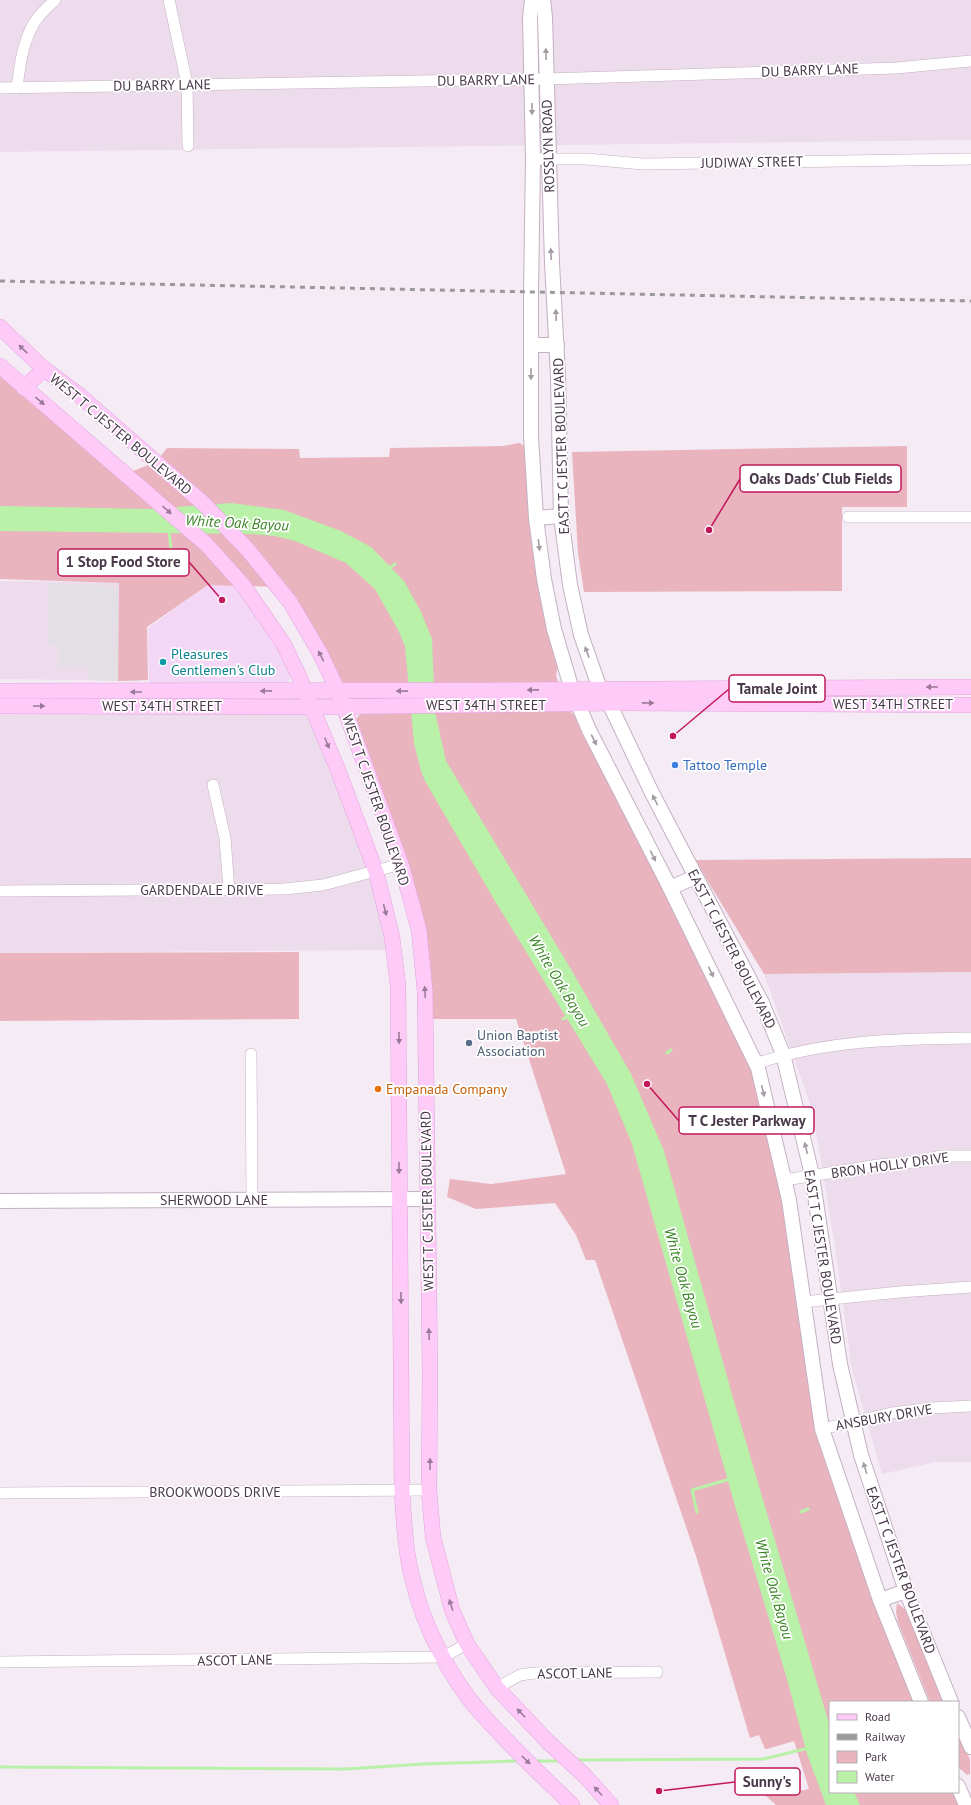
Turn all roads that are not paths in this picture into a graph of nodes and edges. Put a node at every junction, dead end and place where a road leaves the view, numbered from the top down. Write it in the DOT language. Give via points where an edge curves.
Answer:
graph roads {
  1 [pos="55,0"];
  2 [pos="169,0"];
  3 [pos="532,0"];
  4 [pos="543,0"];
  5 [pos="971,61"];
  6 [pos="531,79"];
  7 [pos="546,79"];
  8 [pos="187,84"];
  9 [pos="0,88"];
  10 [pos="17,88"];
  11 [pos="188,146"];
  12 [pos="533,159"];
  13 [pos="549,159"];
  14 [pos="971,160"];
  15 [pos="531,293"];
  16 [pos="554,293"];
  17 [pos="0,327"];
  18 [pos="531,345"];
  19 [pos="557,345"];
  20 [pos="0,366"];
  21 [pos="44,369"];
  22 [pos="24,388"];
  23 [pos="561,516"];
  24 [pos="848,517"];
  25 [pos="971,517"];
  26 [pos="536,518"];
  27 [pos="263,569"];
  28 [pos="243,585"];
  29 [pos="971,687"];
  30 [pos="771,688"];
  31 [pos="600,689"];
  32 [pos="572,690"];
  33 [pos="0,691"];
  34 [pos="305,691"];
  35 [pos="338,691"];
  36 [pos="462,698"];
  37 [pos="609,703"];
  38 [pos="578,704"];
  39 [pos="771,704"];
  40 [pos="971,705"];
  41 [pos="0,706"];
  42 [pos="312,707"];
  43 [pos="344,707"];
  44 [pos="213,785"];
  45 [pos="401,864"];
  46 [pos="376,872"];
  47 [pos="695,877"];
  48 [pos="670,888"];
  49 [pos="229,890"];
  50 [pos="0,891"];
  51 [pos="971,1038"];
  52 [pos="251,1054"];
  53 [pos="783,1054"];
  54 [pos="755,1064"];
  55 [pos="971,1156"];
  56 [pos="812,1175"];
  57 [pos="785,1180"];
  58 [pos="399,1199"];
  59 [pos="427,1199"];
  60 [pos="252,1200"];
  61 [pos="0,1201"];
  62 [pos="971,1287"];
  63 [pos="830,1300"];
  64 [pos="802,1302"];
  65 [pos="971,1406"];
  66 [pos="853,1422"];
  67 [pos="822,1429"];
  68 [pos="429,1490"];
  69 [pos="402,1491"];
  70 [pos="0,1493"];
  71 [pos="906,1591"];
  72 [pos="880,1600"];
  73 [pos="467,1644"];
  74 [pos="443,1657"];
  75 [pos="0,1662"];
  76 [pos="657,1672"];
  77 [pos="497,1688"];
  78 [pos="921,1701"];
  79 [pos="951,1701"];
  80 [pos="959,1719"];
  81 [pos="971,1747"];
  82 [pos="963,1788"];
  83 [pos="572,1805"];
  84 [pos="611,1805"];
  85 [pos="966,1805"];
  1 -- 10 [label="street" via="39,16 27,38"];
  2 -- 8 [label="street"];
  3 -- 6 [label="street, ROSSLYN ROAD"];
  7 -- 4 [label="street, ROSSLYN ROAD, one-way"];
  5 -- 7 [label="street, DU BARRY LANE" via="896,68"];
  6 -- 7 [label="street, DU BARRY LANE"];
  6 -- 8 [label="street, DU BARRY LANE"];
  6 -- 12 [label="street, ROSSLYN ROAD, one-way"];
  7 -- 13 [label="street, ROSSLYN ROAD"];
  8 -- 10 [label="street, DU BARRY LANE"];
  8 -- 11 [label="street"];
  9 -- 10 [label="street, DU BARRY LANE"];
  12 -- 13 [label="street, JUDIWAY STREET"];
  12 -- 15 [label="street, ROSSLYN ROAD"];
  13 -- 14 [label="street, JUDIWAY STREET" via="643,164"];
  16 -- 13 [label="street, ROSSLYN ROAD, one-way"];
  15 -- 18 [label="street, EAST T C JESTER BOULEVARD"];
  19 -- 16 [label="street, EAST T C JESTER BOULEVARD, one-way"];
  21 -- 17 [label="main road, WEST T C JESTER BOULEVARD, one-way"];
  18 -- 19 [label="street"];
  18 -- 26 [label="street, EAST T C JESTER BOULEVARD, one-way" via="531,437"];
  19 -- 23 [label="street, EAST T C JESTER BOULEVARD"];
  20 -- 22 [label="main road, WEST T C JESTER BOULEVARD"];
  21 -- 22 [label="main road"];
  21 -- 27 [label="main road, WEST T C JESTER BOULEVARD" via="79,395 204,504"];
  22 -- 28 [label="main road, WEST T C JESTER BOULEVARD, one-way" via="206,544"];
  23 -- 26 [label="street"];
  31 -- 23 [label="street, EAST T C JESTER BOULEVARD, one-way" via="581,635 570,584"];
  24 -- 25 [label="street"];
  26 -- 32 [label="street, EAST T C JESTER BOULEVARD, one-way" via="547,597"];
  27 -- 28 [label="main road"];
  35 -- 27 [label="main road, WEST T C JESTER BOULEVARD, one-way" via="320,653 290,602"];
  28 -- 34 [label="main road, WEST T C JESTER BOULEVARD" via="283,643"];
  29 -- 30 [label="main road, WEST 34TH STREET, one-way"];
  30 -- 31 [label="main road, WEST 34TH STREET"];
  30 -- 39 [label="main road"];
  31 -- 32 [label="main road, WEST 34TH STREET"];
  31 -- 37 [label="street, EAST T C JESTER BOULEVARD"];
  32 -- 36 [label="main road, WEST 34TH STREET, one-way"];
  32 -- 38 [label="street, EAST T C JESTER BOULEVARD"];
  34 -- 33 [label="main road, WEST 34TH STREET, one-way"];
  34 -- 35 [label="main road, WEST 34TH STREET"];
  34 -- 42 [label="main road, WEST T C JESTER BOULEVARD"];
  36 -- 35 [label="main road, WEST 34TH STREET, one-way" via="375,690"];
  35 -- 43 [label="main road, WEST T C JESTER BOULEVARD"];
  36 -- 38 [label="main road, WEST 34TH STREET"];
  36 -- 43 [label="main road, WEST 34TH STREET"];
  37 -- 38 [label="main road, WEST 34TH STREET"];
  37 -- 39 [label="main road, WEST 34TH STREET, one-way"];
  47 -- 37 [label="street, EAST T C JESTER BOULEVARD, one-way"];
  38 -- 48 [label="street, EAST T C JESTER BOULEVARD, one-way" via="588,730"];
  39 -- 40 [label="main road, WEST 34TH STREET"];
  41 -- 42 [label="main road, WEST 34TH STREET, one-way"];
  42 -- 43 [label="main road, WEST 34TH STREET"];
  42 -- 46 [label="main road, WEST T C JESTER BOULEVARD, one-way"];
  43 -- 45 [label="main road, WEST T C JESTER BOULEVARD"];
  44 -- 49 [label="street" via="225,838"];
  45 -- 46 [label="street, GARDENDALE DRIVE"];
  59 -- 45 [label="main road, WEST T C JESTER BOULEVARD, one-way" via="425,991 419,930"];
  46 -- 49 [label="street, GARDENDALE DRIVE" via="323,885"];
  46 -- 58 [label="main road, WEST T C JESTER BOULEVARD, one-way" via="392,937 398,985"];
  47 -- 48 [label="street"];
  47 -- 53 [label="street, EAST T C JESTER BOULEVARD" via="762,1003"];
  48 -- 54 [label="street, EAST T C JESTER BOULEVARD, one-way"];
  49 -- 50 [label="street, GARDENDALE DRIVE"];
  51 -- 53 [label="street" via="845,1043"];
  52 -- 60 [label="street"];
  53 -- 54 [label="street"];
  56 -- 53 [label="street, EAST T C JESTER BOULEVARD, one-way"];
  54 -- 57 [label="street, EAST T C JESTER BOULEVARD, one-way"];
  55 -- 56 [label="street, BRON HOLLY DRIVE" via="940,1156 926,1161"];
  56 -- 57 [label="street, BRON HOLLY DRIVE"];
  56 -- 63 [label="street, EAST T C JESTER BOULEVARD"];
  57 -- 64 [label="street, EAST T C JESTER BOULEVARD"];
  58 -- 59 [label="street, SHERWOOD LANE"];
  58 -- 60 [label="street, SHERWOOD LANE"];
  58 -- 69 [label="main road, WEST T C JESTER BOULEVARD, one-way"];
  68 -- 59 [label="main road, WEST T C JESTER BOULEVARD, one-way"];
  60 -- 61 [label="street, SHERWOOD LANE"];
  62 -- 63 [label="street"];
  63 -- 64 [label="street"];
  63 -- 66 [label="street, EAST T C JESTER BOULEVARD" via="840,1364"];
  64 -- 67 [label="street, EAST T C JESTER BOULEVARD"];
  65 -- 66 [label="street, ANSBURY DRIVE" via="892,1413"];
  66 -- 67 [label="street, ANSBURY DRIVE"];
  71 -- 66 [label="street, EAST T C JESTER BOULEVARD, one-way" via="872,1492"];
  67 -- 72 [label="street, EAST T C JESTER BOULEVARD"];
  68 -- 69 [label="street, BROOKWOODS DRIVE"];
  73 -- 68 [label="main road, WEST T C JESTER BOULEVARD, one-way" via="452,1610 435,1544"];
  69 -- 70 [label="street, BROOKWOODS DRIVE"];
  69 -- 74 [label="main road, WEST T C JESTER BOULEVARD" via="405,1539 413,1581 425,1621"];
  71 -- 72 [label="street"];
  71 -- 79 [label="street, EAST T C JESTER BOULEVARD"];
  72 -- 78 [label="street, EAST T C JESTER BOULEVARD"];
  73 -- 74 [label="street, ASCOT LANE"];
  73 -- 77 [label="main road, WEST T C JESTER BOULEVARD"];
  74 -- 75 [label="street, ASCOT LANE"];
  74 -- 83 [label="main road, WEST T C JESTER BOULEVARD, one-way" via="479,1711"];
  76 -- 77 [label="street, ASCOT LANE" via="535,1673 520,1675"];
  84 -- 77 [label="main road, WEST T C JESTER BOULEVARD, one-way"];
  80 -- 81 [label="street"];
  82 -- 85 [label="street"];
}
